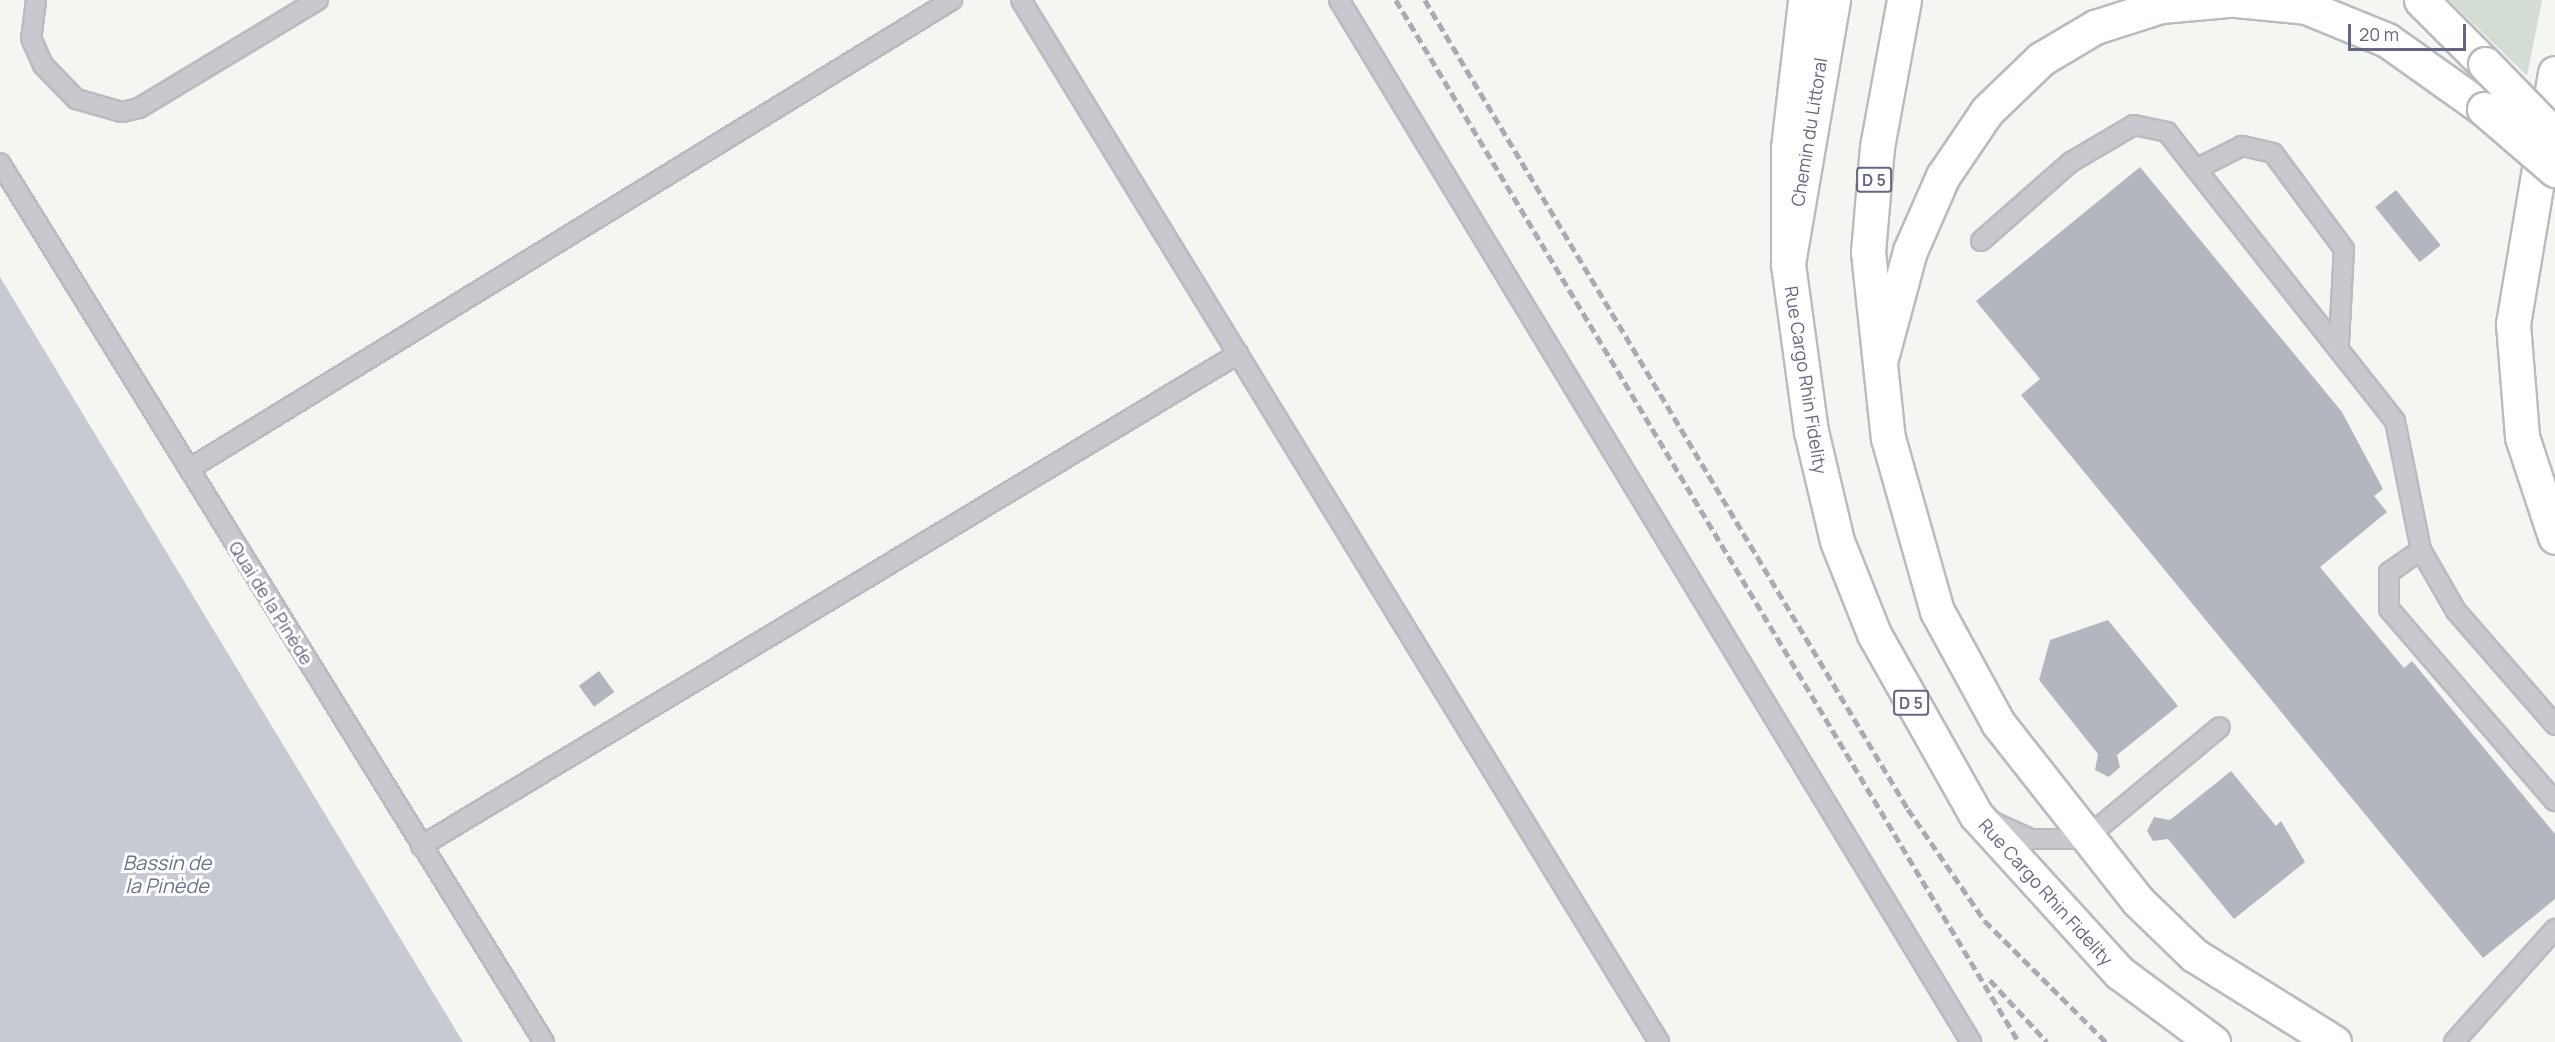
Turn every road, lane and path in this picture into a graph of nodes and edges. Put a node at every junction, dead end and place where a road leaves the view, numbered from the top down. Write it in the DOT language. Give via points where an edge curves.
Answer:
graph roads {
  1 [pos="36,0"];
  2 [pos="318,0"];
  3 [pos="952,0"];
  4 [pos="1021,0"];
  5 [pos="1339,0"];
  6 [pos="1805,0"];
  7 [pos="1833,0"];
  8 [pos="1904,0"];
  9 [pos="2228,0"];
  10 [pos="2236,0"];
  11 [pos="2421,0"];
  12 [pos="2555,73"];
  13 [pos="2555,136"];
  14 [pos="0,163"];
  15 [pos="2196,169"];
  16 [pos="2555,170"];
  17 [pos="1981,241"];
  18 [pos="1788,264"];
  19 [pos="2339,344"];
  20 [pos="1238,354"];
  21 [pos="1880,362"];
  22 [pos="189,469"];
  23 [pos="2555,537"];
  24 [pos="2421,550"];
  25 [pos="2555,724"];
  26 [pos="2220,727"];
  27 [pos="2555,801"];
  28 [pos="1976,815"];
  29 [pos="2085,839"];
  30 [pos="421,846"];
  31 [pos="2555,929"];
  32 [pos="544,1042"];
  33 [pos="1659,1042"];
  34 [pos="1971,1042"];
  35 [pos="2213,1042"];
  36 [pos="2334,1042"];
  37 [pos="2454,1042"];
  1 -- 2 [label="lane" via="31,38 48,72 76,99 122,112 139,108"];
  3 -- 22 [label="lane"];
  4 -- 20 [label="lane"];
  5 -- 34 [label="lane"];
  6 -- 18 [label="main road" via="1788,148"];
  7 -- 18 [label="main road, Chemin du Littoral / D 5"];
  8 -- 21 [label="main road, D 5" via="1877,147 1868,252"];
  9 -- 21 [label="main road" via="2161,6 2095,27 2041,59 1987,111 1943,176 1910,251"];
  10 -- 16 [label="main road, bridge" via="2306,8 2387,40 2484,109"];
  11 -- 13 [label="main road, bridge"];
  12 -- 23 [label="main road" via="2513,324 2522,437"];
  14 -- 22 [label="lane, Quai de la Pinède"];
  15 -- 17 [label="lane" via="2167,132 2134,125 2070,162"];
  15 -- 19 [label="lane"];
  15 -- 19 [label="lane" via="2242,146 2273,153 2344,249"];
  18 -- 28 [label="main road, Rue Cargo Rhin Fidelity / D 5" via="1811,431 1837,541 1874,634"];
  19 -- 24 [label="lane" via="2395,421"];
  20 -- 30 [label="lane"];
  20 -- 33 [label="lane"];
  21 -- 29 [label="main road, D 5" via="1888,438 1937,611 1998,723"];
  22 -- 30 [label="lane, Quai de la Pinède"];
  24 -- 25 [label="lane" via="2456,611"];
  24 -- 27 [label="lane" via="2388,572 2390,609"];
  26 -- 29 [label="lane"];
  28 -- 29 [label="lane" via="2031,839"];
  28 -- 35 [label="main road, Rue Cargo Rhin Fidelity / D 5" via="2120,973"];
  29 -- 36 [label="main road, D 5" via="2194,955"];
  30 -- 32 [label="lane, Quai de la Pinède"];
  31 -- 37 [label="lane"];
}
